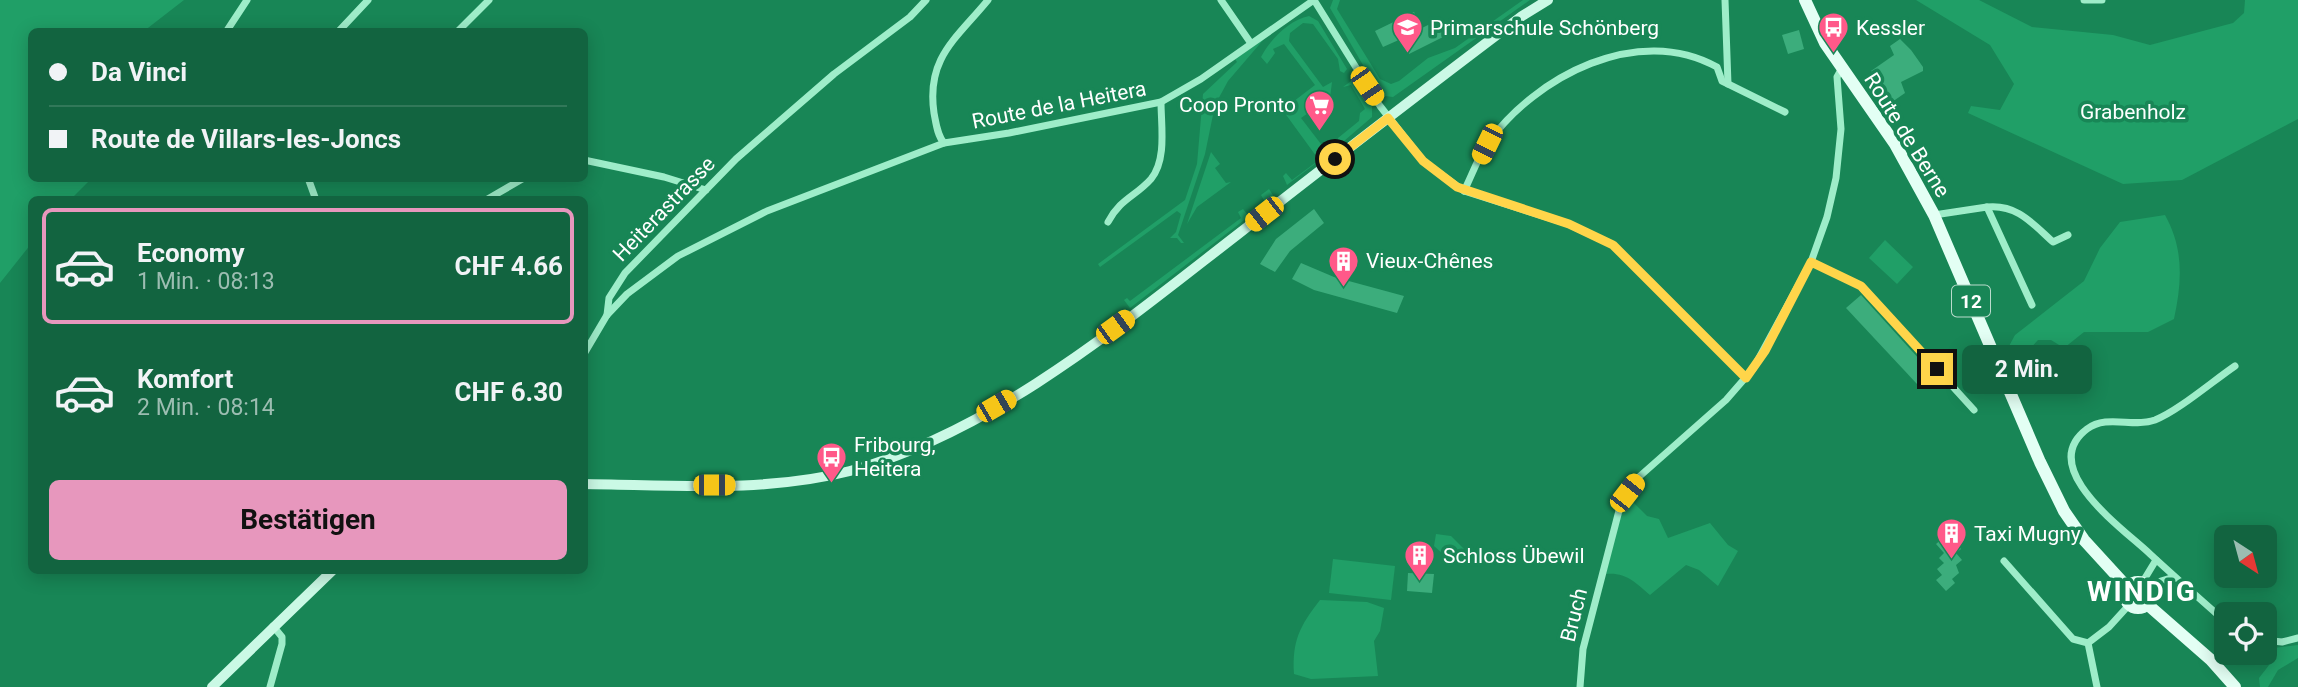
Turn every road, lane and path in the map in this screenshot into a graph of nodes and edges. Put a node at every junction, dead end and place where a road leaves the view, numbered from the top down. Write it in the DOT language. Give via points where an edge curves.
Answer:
graph roads {
  1 [pos="247,0"];
  2 [pos="368,0"];
  3 [pos="489,0"];
  4 [pos="926,0"];
  5 [pos="988,0"];
  6 [pos="1221,0"];
  7 [pos="1314,0"];
  8 [pos="1548,0"];
  9 [pos="1726,0"];
  10 [pos="1805,0"];
  11 [pos="2084,0"];
  12 [pos="2102,0"];
  13 [pos="229,28"];
  14 [pos="342,28"];
  15 [pos="461,28"];
  16 [pos="1251,43"];
  17 [pos="1842,68"];
  18 [pos="1728,84"];
  19 [pos="1161,102"];
  20 [pos="1784,112"];
  21 [pos="1388,118"];
  22 [pos="944,144"];
  23 [pos="588,161"];
  24 [pos="517,182"];
  25 [pos="706,190"];
  26 [pos="1464,191"];
  27 [pos="493,196"];
  28 [pos="1987,207"];
  29 [pos="1934,215"];
  30 [pos="1108,222"];
  31 [pos="2068,235"];
  32 [pos="1811,262"];
  33 [pos="2032,305"];
  34 [pos="607,315"];
  35 [pos="588,347"];
  36 [pos="2235,366"];
  37 [pos="1746,378"];
  38 [pos="1974,410"];
  39 [pos="588,484"];
  40 [pos="2156,560"];
  41 [pos="2004,561"];
  42 [pos="329,574"];
  43 [pos="2175,577"];
  44 [pos="2146,586"];
  45 [pos="2127,587"];
  46 [pos="2147,604"];
  47 [pos="2129,605"];
  48 [pos="2214,611"];
  49 [pos="273,625"];
  50 [pos="2298,638"];
  51 [pos="2277,641"];
  52 [pos="2088,643"];
  53 [pos="212,687"];
  54 [pos="270,687"];
  55 [pos="1580,687"];
  56 [pos="2096,687"];
  57 [pos="2235,687"];
  1 -- 13 [label="street"];
  2 -- 14 [label="street"];
  3 -- 15 [label="street"];
  4 -- 25 [label="street, Heiterastrasse" via="787,114"];
  5 -- 22 [label="street" via="938,60 932,99"];
  6 -- 16 [label="street"];
  7 -- 16 [label="street, Route de la Heitera"];
  7 -- 21 [label="street"];
  8 -- 21 [label="main road"];
  9 -- 18 [label="street"];
  10 -- 17 [label="main road, Route de Berne / 12" via="1813,23"];
  11 -- 12 [label="street"];
  16 -- 19 [label="street, Route de la Heitera"];
  17 -- 29 [label="main road, Route de Berne / 12" via="1895,144"];
  17 -- 32 [label="street, Bruch" via="1837,76 1841,129 1836,178"];
  18 -- 20 [label="street"];
  18 -- 26 [label="street" via="1717,67 1684,54 1639,49 1607,56 1556,83 1517,111 1487,144"];
  19 -- 22 [label="street, Route de la Heitera"];
  19 -- 30 [label="street" via="1161,148 1153,177 1122,201"];
  21 -- 26 [label="street" via="1423,161"];
  21 -- 39 [label="main road" via="1078,354 936,439 859,468 780,483"];
  22 -- 34 [label="street, Heiterastrasse" via="767,211 695,246 642,280"];
  23 -- 25 [label="street"];
  24 -- 27 [label="street"];
  25 -- 34 [label="street, Heiterastrasse" via="625,273 610,298"];
  26 -- 37 [label="street" via="1569,224 1613,245"];
  28 -- 29 [label="street"];
  28 -- 31 [label="street" via="2015,209 2053,242"];
  28 -- 33 [label="street"];
  29 -- 45 [label="main road, Route de Berne / 12" via="2052,489 2080,535"];
  32 -- 37 [label="street, Bruch"];
  32 -- 38 [label="street" via="1861,286"];
  34 -- 35 [label="street"];
  36 -- 40 [label="street" via="2153,421 2105,421 2076,441 2071,457 2077,478 2091,499"];
  37 -- 55 [label="street, Bruch" via="1640,476 1619,509 1583,649"];
  40 -- 43 [label="street"];
  40 -- 44 [label="street"];
  41 -- 52 [label="street" via="2073,639"];
  42 -- 49 [label="main road"];
  43 -- 44 [label="street"];
  43 -- 48 [label="street"];
  44 -- 45 [label="main road" via="2134,583"];
  44 -- 46 [label="main road" via="2151,597"];
  45 -- 47 [label="main road"];
  46 -- 47 [label="main road"];
  46 -- 57 [label="main road"];
  47 -- 52 [label="street"];
  49 -- 53 [label="main road"];
  49 -- 54 [label="street" via="282,640"];
  50 -- 51 [label="street"];
  52 -- 56 [label="street"];
}
